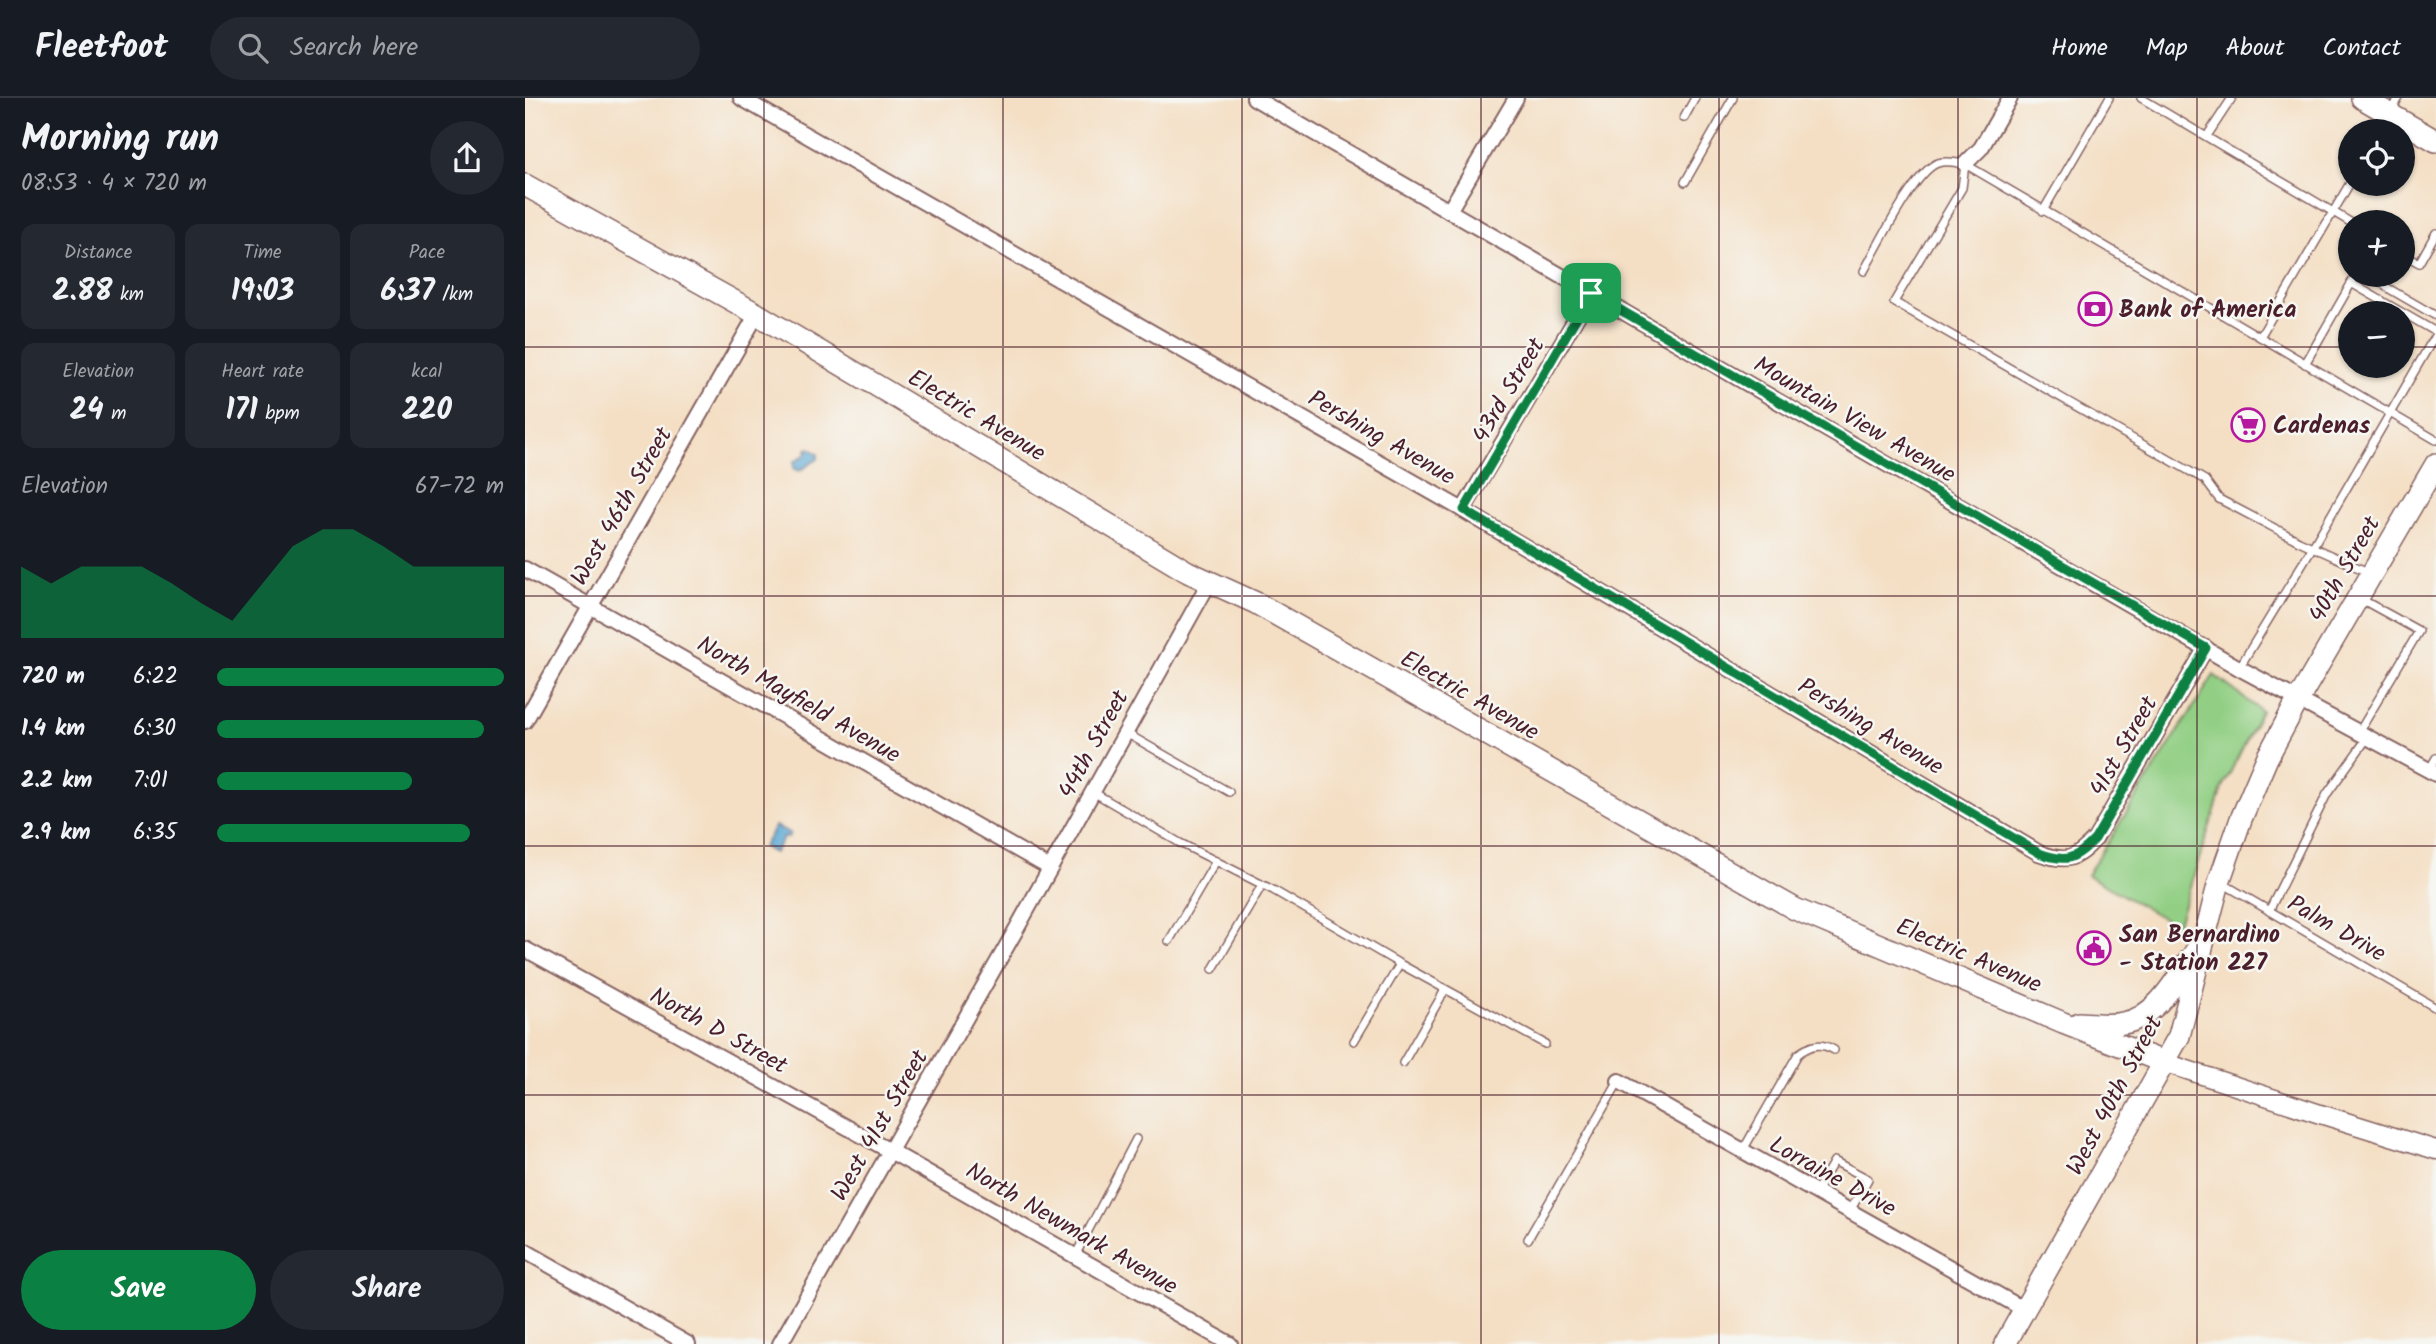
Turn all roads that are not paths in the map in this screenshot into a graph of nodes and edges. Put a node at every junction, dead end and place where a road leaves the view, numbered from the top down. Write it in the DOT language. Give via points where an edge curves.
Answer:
graph roads {
  1 [pos="741,98"];
  2 [pos="1254,98"];
  3 [pos="1516,98"];
  4 [pos="1695,98"];
  5 [pos="1733,98"];
  6 [pos="2010,98"];
  7 [pos="2109,98"];
  8 [pos="2141,98"];
  9 [pos="2232,98"];
  10 [pos="2362,98"];
  11 [pos="757,102"];
  12 [pos="2390,115"];
  13 [pos="1683,118"];
  14 [pos="2207,136"];
  15 [pos="2436,141"];
  16 [pos="1965,164"];
  17 [pos="1685,182"];
  18 [pos="525,184"];
  19 [pos="2342,196"];
  20 [pos="1449,211"];
  21 [pos="2043,211"];
  22 [pos="2333,212"];
  23 [pos="2338,215"];
  24 [pos="2436,233"];
  25 [pos="2415,261"];
  26 [pos="1864,271"];
  27 [pos="2349,287"];
  28 [pos="2356,287"];
  29 [pos="2386,287"];
  30 [pos="1591,293"];
  31 [pos="757,314"];
  32 [pos="2436,316"];
  33 [pos="2436,333"];
  34 [pos="2260,337"];
  35 [pos="2305,364"];
  36 [pos="2391,414"];
  37 [pos="2436,440"];
  38 [pos="2436,466"];
  39 [pos="1464,510"];
  40 [pos="2312,548"];
  41 [pos="525,569"];
  42 [pos="2372,574"];
  43 [pos="1210,581"];
  44 [pos="2359,597"];
  45 [pos="590,607"];
  46 [pos="2206,648"];
  47 [pos="2239,668"];
  48 [pos="2298,700"];
  49 [pos="525,721"];
  50 [pos="1126,733"];
  51 [pos="2363,734"];
  52 [pos="2434,768"];
  53 [pos="1092,792"];
  54 [pos="1229,792"];
  55 [pos="2070,859"];
  56 [pos="1216,861"];
  57 [pos="1050,868"];
  58 [pos="2219,882"];
  59 [pos="1262,885"];
  60 [pos="2269,911"];
  61 [pos="1017,928"];
  62 [pos="2204,939"];
  63 [pos="1169,941"];
  64 [pos="525,948"];
  65 [pos="1400,964"];
  66 [pos="1213,969"];
  67 [pos="1445,990"];
  68 [pos="2436,1008"];
  69 [pos="2063,1023"];
  70 [pos="1354,1041"];
  71 [pos="1545,1044"];
  72 [pos="1834,1050"];
  73 [pos="1403,1063"];
  74 [pos="2166,1063"];
  75 [pos="1619,1081"];
  76 [pos="1136,1139"];
  77 [pos="2436,1150"];
  78 [pos="890,1151"];
  79 [pos="1742,1151"];
  80 [pos="1816,1192"];
  81 [pos="1850,1211"];
  82 [pos="1528,1238"];
  83 [pos="525,1251"];
  84 [pos="1075,1256"];
  85 [pos="2025,1310"];
  86 [pos="688,1344"];
  87 [pos="780,1344"];
  88 [pos="1230,1344"];
  89 [pos="2005,1344"];
  1 -- 11 [label="street, Pershing Avenue"];
  2 -- 20 [label="street, Mountain View Avenue"];
  3 -- 20 [label="street"];
  4 -- 13 [label="lane"];
  5 -- 17 [label="lane"];
  6 -- 16 [label="street" via="1981,148"];
  7 -- 21 [label="lane"];
  8 -- 14 [label="lane"];
  9 -- 14 [label="lane"];
  10 -- 12 [label="main road"];
  11 -- 39 [label="street, Pershing Avenue"];
  12 -- 15 [label="main road"];
  14 -- 22 [label="lane"];
  16 -- 21 [label="lane"];
  16 -- 26 [label="lane" via="1941,161 1930,166 1915,183"];
  16 -- 40 [label="lane" via="1962,188 1894,302 2205,480 2219,499"];
  18 -- 31 [label="main road, Electric Avenue"];
  19 -- 22 [label="lane"];
  20 -- 30 [label="street, Mountain View Avenue"];
  21 -- 34 [label="lane"];
  22 -- 23 [label="lane"];
  22 -- 34 [label="lane"];
  24 -- 25 [label="lane" via="2419,263"];
  27 -- 35 [label="lane"];
  28 -- 33 [label="lane"];
  29 -- 32 [label="lane"];
  30 -- 39 [label="street, 43rd Street"];
  30 -- 46 [label="street, Mountain View Avenue"];
  31 -- 43 [label="main road, Electric Avenue"];
  31 -- 45 [label="street, West 46th Street"];
  33 -- 36 [label="lane"];
  34 -- 35 [label="lane"];
  35 -- 36 [label="lane"];
  36 -- 37 [label="lane"];
  36 -- 40 [label="lane"];
  38 -- 42 [label="main road, 40th Street"];
  39 -- 55 [label="street, Pershing Avenue" via="2039,853"];
  40 -- 42 [label="lane"];
  40 -- 47 [label="lane"];
  41 -- 45 [label="street, North Mayfield Avenue"];
  42 -- 44 [label="main road, 40th Street"];
  43 -- 50 [label="street, 44th Street"];
  43 -- 69 [label="main road, Electric Avenue" via="1795,909"];
  44 -- 48 [label="main road, 40th Street"];
  44 -- 51 [label="lane" via="2419,631"];
  45 -- 49 [label="street, West 46th Street"];
  45 -- 57 [label="street, North Mayfield Avenue"];
  46 -- 47 [label="street, Mountain View Avenue"];
  46 -- 55 [label="street, 41st Street" via="2095,839"];
  47 -- 48 [label="street, Mountain View Avenue"];
  48 -- 51 [label="street, Mountain View Avenue"];
  48 -- 58 [label="main road, West 40th Street" via="2267,758"];
  50 -- 53 [label="street, 44th Street"];
  50 -- 54 [label="lane"];
  51 -- 52 [label="street, Mountain View Avenue"];
  51 -- 60 [label="lane" via="2327,794"];
  53 -- 56 [label="lane"];
  53 -- 57 [label="street, 44th Street"];
  56 -- 59 [label="lane"];
  56 -- 63 [label="lane"];
  57 -- 61 [label="street, 44th Street"];
  58 -- 60 [label="lane, Palm Drive"];
  58 -- 62 [label="main road, West 40th Street"];
  59 -- 65 [label="lane"];
  59 -- 66 [label="lane"];
  60 -- 68 [label="lane, Palm Drive"];
  61 -- 78 [label="street, West 41st Street"];
  62 -- 69 [label="main road" via="2159,1002 2143,1016 2121,1024"];
  62 -- 74 [label="main road, West 40th Street" via="2179,1037"];
  64 -- 78 [label="street, North D Street"];
  65 -- 67 [label="lane"];
  65 -- 70 [label="lane"];
  67 -- 71 [label="lane"];
  67 -- 73 [label="lane"];
  69 -- 74 [label="main road, Electric Avenue"];
  72 -- 79 [label="lane" via="1821,1044 1798,1054"];
  74 -- 77 [label="street, Electric Avenue"];
  74 -- 85 [label="main road, West 40th Street"];
  75 -- 79 [label="street, Lorraine Drive"];
  75 -- 82 [label="lane"];
  76 -- 84 [label="lane"];
  78 -- 84 [label="street, North Newmark Avenue"];
  78 -- 87 [label="street, West 41st Street"];
  79 -- 80 [label="street, Lorraine Drive"];
  80 -- 81 [label="street, Lorraine Drive"];
  80 -- 81 [label="lane" via="1834,1161 1868,1179"];
  81 -- 85 [label="street, Lorraine Drive"];
  83 -- 86 [label="street"];
  84 -- 88 [label="street, North Newmark Avenue"];
  85 -- 89 [label="main road, West 40th Street"];
}
